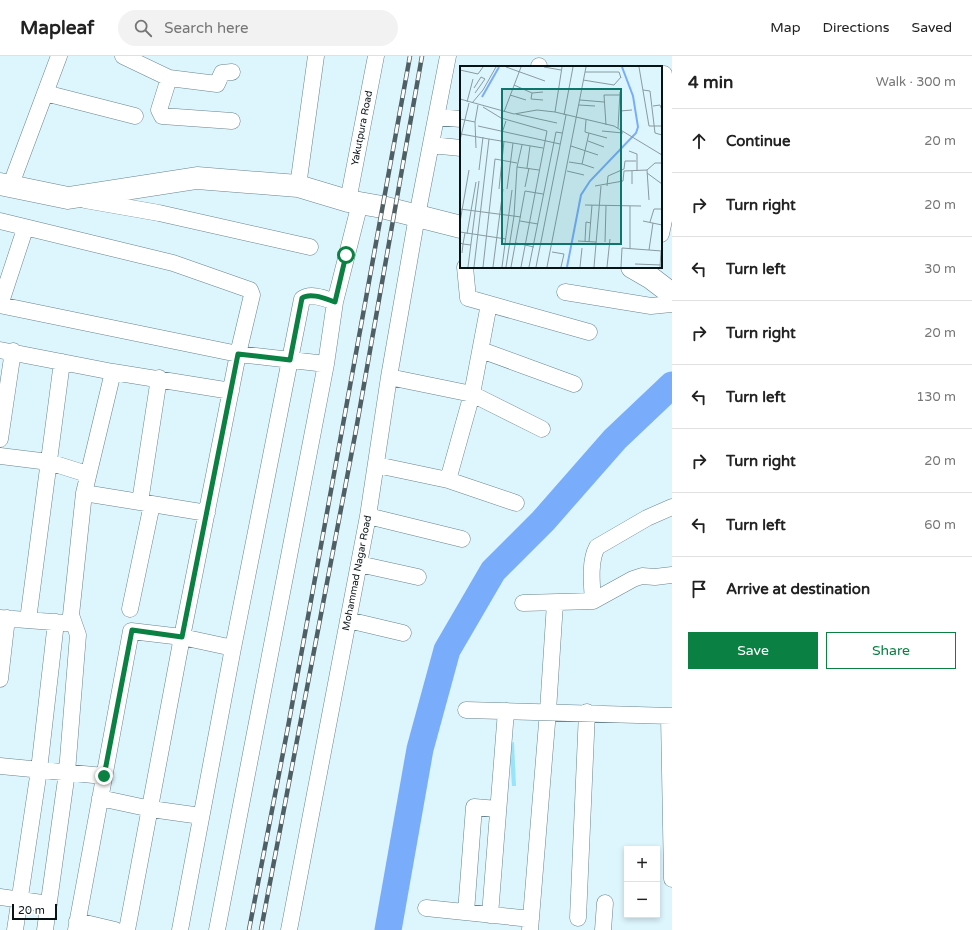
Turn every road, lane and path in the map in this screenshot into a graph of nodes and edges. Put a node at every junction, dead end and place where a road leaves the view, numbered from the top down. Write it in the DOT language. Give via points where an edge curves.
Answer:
graph roads {
  1 [pos="59,56"];
  2 [pos="123,56"];
  3 [pos="316,56"];
  4 [pos="376,56"];
  5 [pos="448,56"];
  6 [pos="232,72"];
  7 [pos="664,74"];
  8 [pos="169,78"];
  9 [pos="663,92"];
  10 [pos="45,93"];
  11 [pos="135,116"];
  12 [pos="437,117"];
  13 [pos="460,119"];
  14 [pos="232,121"];
  15 [pos="432,145"];
  16 [pos="460,148"];
  17 [pos="669,178"];
  18 [pos="5,185"];
  19 [pos="298,186"];
  20 [pos="74,198"];
  21 [pos="354,202"];
  22 [pos="418,216"];
  23 [pos="0,221"];
  24 [pos="460,227"];
  25 [pos="662,229"];
  26 [pos="23,235"];
  27 [pos="310,247"];
  28 [pos="465,268"];
  29 [pos="636,268"];
  30 [pos="653,273"];
  31 [pos="565,292"];
  32 [pos="672,294"];
  33 [pos="335,302"];
  34 [pos="489,304"];
  35 [pos="672,304"];
  36 [pos="0,305"];
  37 [pos="589,332"];
  38 [pos="481,350"];
  39 [pos="6,351"];
  40 [pos="238,354"];
  41 [pos="290,360"];
  42 [pos="62,362"];
  43 [pos="326,364"];
  44 [pos="113,372"];
  45 [pos="390,377"];
  46 [pos="158,378"];
  47 [pos="574,384"];
  48 [pos="231,390"];
  49 [pos="472,394"];
  50 [pos="542,429"];
  51 [pos="0,439"];
  52 [pos="0,456"];
  53 [pos="49,462"];
  54 [pos="377,465"];
  55 [pos="87,474"];
  56 [pos="448,480"];
  57 [pos="84,493"];
  58 [pos="146,503"];
  59 [pos="516,503"];
  60 [pos="672,507"];
  61 [pos="206,513"];
  62 [pos="368,516"];
  63 [pos="462,539"];
  64 [pos="359,564"];
  65 [pos="672,575"];
  66 [pos="418,578"];
  67 [pos="593,601"];
  68 [pos="523,603"];
  69 [pos="555,603"];
  70 [pos="130,609"];
  71 [pos="4,618"];
  72 [pos="28,620"];
  73 [pos="348,620"];
  74 [pos="56,622"];
  75 [pos="74,624"];
  76 [pos="403,633"];
  77 [pos="182,637"];
  78 [pos="233,648"];
  79 [pos="0,679"];
  80 [pos="466,710"];
  81 [pos="506,711"];
  82 [pos="548,711"];
  83 [pos="587,712"];
  84 [pos="670,716"];
  85 [pos="0,766"];
  86 [pos="39,770"];
  87 [pos="67,772"];
  88 [pos="104,776"];
  89 [pos="100,798"];
  90 [pos="151,809"];
  91 [pos="498,809"];
  92 [pos="201,816"];
  93 [pos="672,879"];
  94 [pos="0,898"];
  95 [pos="19,900"];
  96 [pos="605,903"];
  97 [pos="49,904"];
  98 [pos="426,908"];
  99 [pos="466,912"];
  100 [pos="490,915"];
  101 [pos="578,918"];
  102 [pos="530,925"];
  103 [pos="76,926"];
  104 [pos="15,930"];
  105 [pos="45,930"];
  106 [pos="115,930"];
  107 [pos="127,930"];
  108 [pos="180,930"];
  109 [pos="217,930"];
  110 [pos="289,930"];
  111 [pos="603,930"];
  1 -- 10 [label="street"];
  2 -- 8 [label="street"];
  3 -- 19 [label="street"];
  4 -- 21 [label="street, Yakutpura Road"];
  5 -- 12 [label="street, Mohammad Nagar Road"];
  6 -- 8 [label="street" via="222,73 217,84"];
  7 -- 9 [label="street"];
  8 -- 14 [label="street" via="159,110 162,116"];
  9 -- 17 [label="street"];
  10 -- 11 [label="street"];
  10 -- 18 [label="street"];
  12 -- 13 [label="street"];
  12 -- 15 [label="street, Mohammad Nagar Road"];
  15 -- 16 [label="street"];
  15 -- 22 [label="street, Mohammad Nagar Road"];
  17 -- 25 [label="street"];
  18 -- 20 [label="main road"];
  19 -- 20 [label="main road" via="197,178"];
  19 -- 21 [label="main road"];
  20 -- 27 [label="street" via="158,213"];
  21 -- 22 [label="main road"];
  21 -- 33 [label="street, Yakutpura Road"];
  22 -- 24 [label="main road"];
  22 -- 45 [label="street, Mohammad Nagar Road"];
  23 -- 40 [label="street" via="172,263 250,290 252,295"];
  26 -- 36 [label="street"];
  28 -- 34 [label="street" via="468,298"];
  29 -- 30 [label="main road"];
  30 -- 32 [label="main road"];
  31 -- 35 [label="street" via="651,306"];
  33 -- 41 [label="street" via="320,297 302,298"];
  33 -- 43 [label="street, Yakutpura Road"];
  34 -- 37 [label="street"];
  34 -- 38 [label="street"];
  36 -- 40 [label="street"];
  38 -- 47 [label="street"];
  38 -- 49 [label="street"];
  39 -- 42 [label="street"];
  39 -- 51 [label="street"];
  40 -- 41 [label="street"];
  40 -- 48 [label="street"];
  41 -- 43 [label="street"];
  41 -- 78 [label="street"];
  42 -- 44 [label="street"];
  42 -- 53 [label="street"];
  43 -- 109 [label="street, Yakutpura Road"];
  44 -- 46 [label="street"];
  44 -- 55 [label="street"];
  45 -- 49 [label="street"];
  45 -- 54 [label="street, Mohammad Nagar Road"];
  46 -- 48 [label="street"];
  46 -- 58 [label="street"];
  48 -- 61 [label="street"];
  49 -- 50 [label="street"];
  49 -- 56 [label="street"];
  52 -- 53 [label="street"];
  53 -- 55 [label="street"];
  53 -- 72 [label="street"];
  54 -- 56 [label="street"];
  54 -- 62 [label="street, Mohammad Nagar Road"];
  55 -- 57 [label="street"];
  56 -- 59 [label="street"];
  57 -- 58 [label="street"];
  57 -- 75 [label="street" via="71,615"];
  58 -- 61 [label="street"];
  58 -- 70 [label="street"];
  60 -- 67 [label="street" via="647,518 597,547 594,552"];
  61 -- 77 [label="street"];
  62 -- 63 [label="street"];
  62 -- 64 [label="street, Mohammad Nagar Road"];
  64 -- 66 [label="street"];
  64 -- 73 [label="street, Mohammad Nagar Road"];
  65 -- 67 [label="street" via="642,576"];
  67 -- 69 [label="street"];
  68 -- 69 [label="street"];
  69 -- 82 [label="street"];
  71 -- 72 [label="street"];
  71 -- 79 [label="street"];
  72 -- 74 [label="street"];
  73 -- 76 [label="street"];
  73 -- 110 [label="street, Mohammad Nagar Road"];
  74 -- 75 [label="street"];
  74 -- 86 [label="street"];
  75 -- 87 [label="street" via="78,635"];
  77 -- 78 [label="street"];
  77 -- 88 [label="street" via="132,630"];
  77 -- 90 [label="street"];
  78 -- 92 [label="street"];
  80 -- 81 [label="street"];
  81 -- 82 [label="street"];
  81 -- 91 [label="street"];
  82 -- 83 [label="street"];
  82 -- 102 [label="street"];
  83 -- 84 [label="street"];
  83 -- 101 [label="street"];
  84 -- 93 [label="street"];
  85 -- 86 [label="street"];
  86 -- 87 [label="street"];
  86 -- 95 [label="street"];
  87 -- 88 [label="street"];
  87 -- 97 [label="street"];
  88 -- 89 [label="street"];
  89 -- 90 [label="street"];
  89 -- 103 [label="street"];
  90 -- 92 [label="street"];
  90 -- 107 [label="street"];
  91 -- 99 [label="street" via="474,807"];
  91 -- 100 [label="street"];
  92 -- 108 [label="street"];
  94 -- 95 [label="street"];
  95 -- 97 [label="street"];
  95 -- 104 [label="street"];
  96 -- 111 [label="street"];
  97 -- 105 [label="street"];
  98 -- 99 [label="street"];
  99 -- 100 [label="street"];
  100 -- 102 [label="street"];
  103 -- 106 [label="street"];
}
